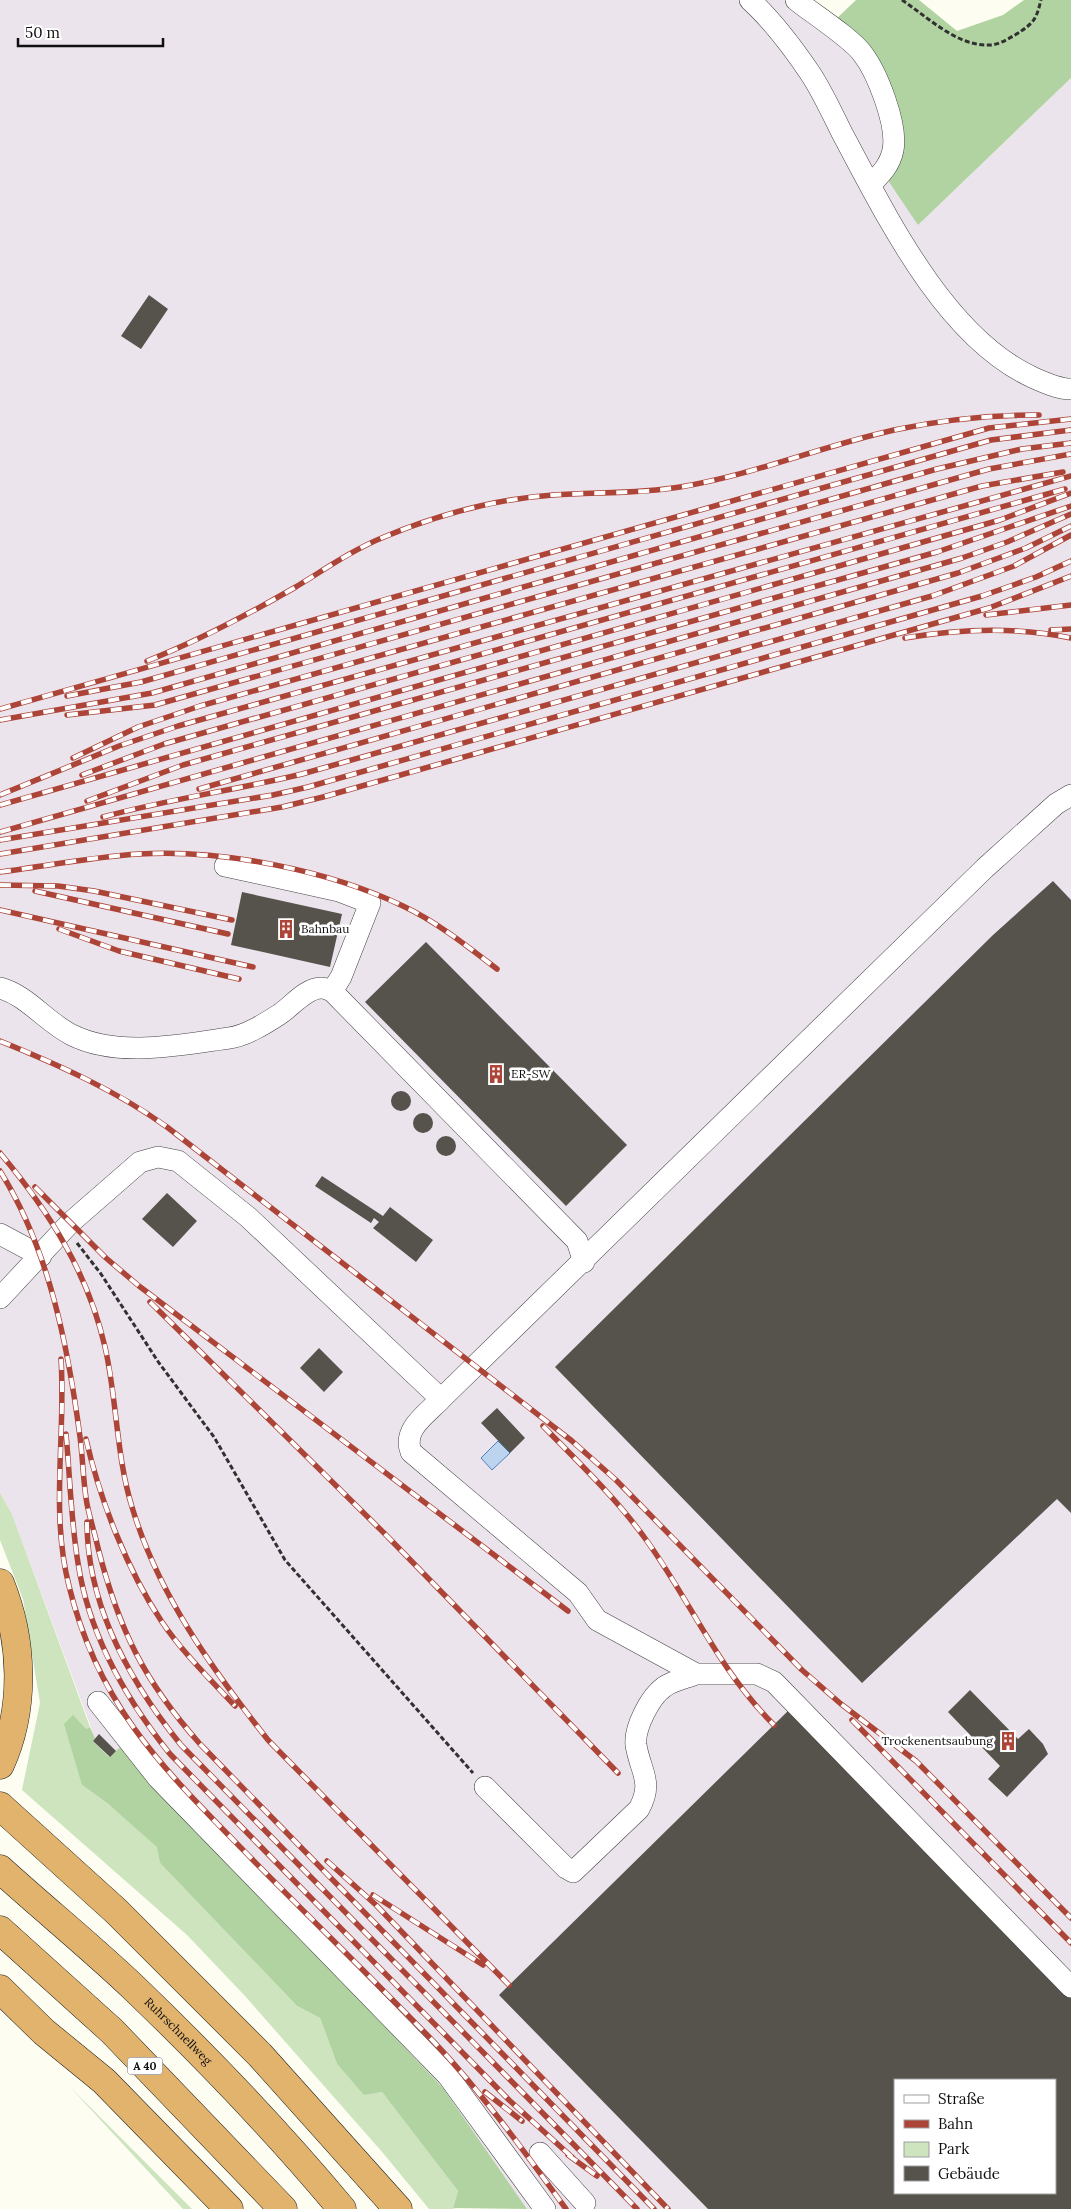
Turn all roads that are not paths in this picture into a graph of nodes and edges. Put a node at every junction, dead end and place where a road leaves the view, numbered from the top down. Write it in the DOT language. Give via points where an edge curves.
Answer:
graph roads {
  1 [pos="750,0"];
  2 [pos="796,0"];
  3 [pos="871,184"];
  4 [pos="1071,389"];
  5 [pos="1071,795"];
  6 [pos="225,866"];
  7 [pos="0,988"];
  8 [pos="332,991"];
  9 [pos="0,1234"];
  10 [pos="41,1256"];
  11 [pos="584,1262"];
  12 [pos="0,1298"];
  13 [pos="441,1399"];
  14 [pos="0,1583"];
  15 [pos="696,1674"];
  16 [pos="98,1702"];
  17 [pos="0,1765"];
  18 [pos="485,1787"];
  19 [pos="0,1806"];
  20 [pos="0,1869"];
  21 [pos="0,1930"];
  22 [pos="1071,1986"];
  23 [pos="0,1989"];
  24 [pos="0,2012"];
  25 [pos="44,2032"];
  26 [pos="540,2154"];
  27 [pos="585,2207"];
  28 [pos="229,2209"];
  29 [pos="283,2209"];
  30 [pos="342,2209"];
  31 [pos="398,2209"];
  32 [pos="545,2209"];
  1 -- 3 [label="lane" via="810,73"];
  2 -- 3 [label="lane" via="861,51 880,82 894,149 885,171"];
  3 -- 4 [label="lane" via="915,261 940,298 976,340 1012,368"];
  5 -- 11 [label="lane" via="1056,804 985,868"];
  6 -- 8 [label="lane" via="339,891 370,903 341,977"];
  7 -- 8 [label="lane" via="11,991 73,1036 107,1048 177,1045 236,1037 280,1014 311,990 322,988"];
  8 -- 11 [label="lane" via="577,1241"];
  9 -- 10 [label="lane"];
  10 -- 12 [label="lane"];
  10 -- 13 [label="lane" via="65,1228 140,1162 158,1157 178,1161 248,1217"];
  11 -- 13 [label="lane"];
  13 -- 15 [label="lane" via="408,1435 411,1452 578,1593 597,1620"];
  14 -- 17 [label="highway" via="16,1637 18,1679 11,1734"];
  15 -- 18 [label="lane" via="664,1687 639,1722 636,1744 646,1780 644,1799 639,1809 573,1872"];
  15 -- 22 [label="lane" via="757,1674 774,1682"];
  16 -- 32 [label="lane" via="158,1778 448,2076"];
  19 -- 31 [label="highway" via="116,1911 260,2055"];
  20 -- 30 [label="highway, Ruhrschnellweg" via="132,1986 196,2048 301,2159"];
  21 -- 29 [label="highway, A 40" via="112,2031"];
  23 -- 25 [label="highway"];
  24 -- 25 [label="highway"];
  25 -- 28 [label="highway" via="104,2081"];
  26 -- 27 [label="lane"];
}
